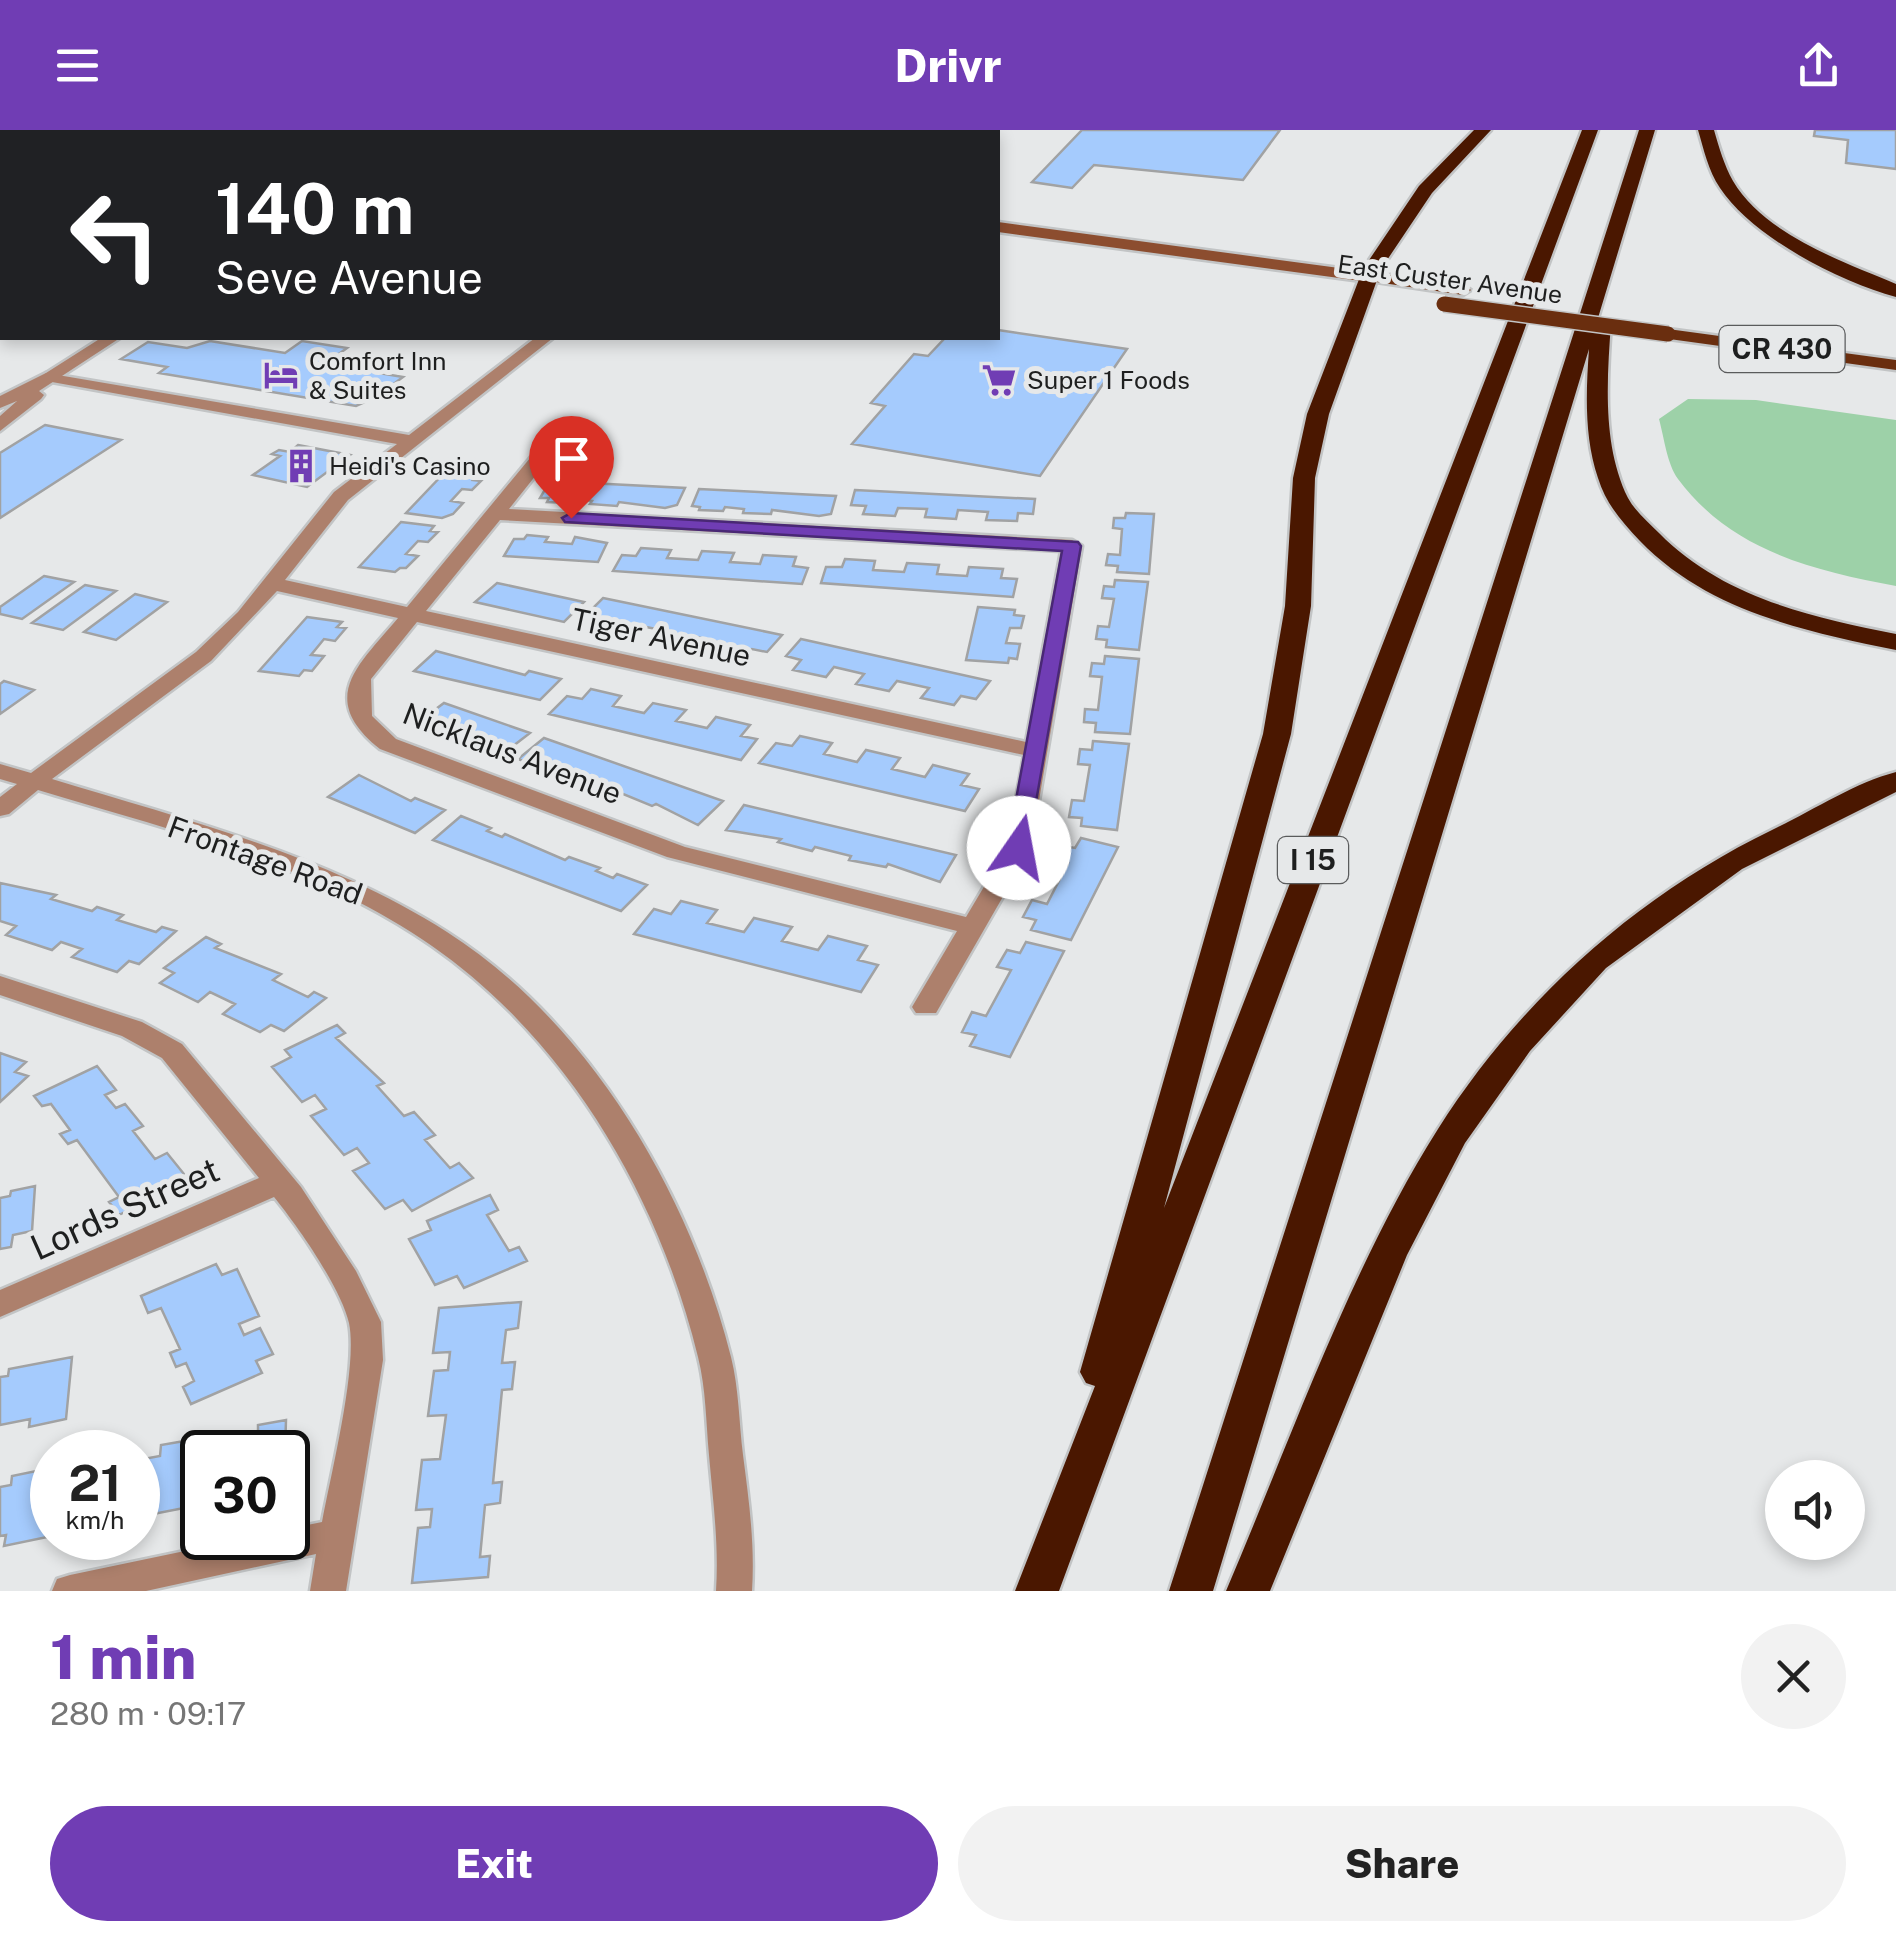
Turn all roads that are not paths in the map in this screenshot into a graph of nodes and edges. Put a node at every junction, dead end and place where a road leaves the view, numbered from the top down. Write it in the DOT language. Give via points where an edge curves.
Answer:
graph roads {
  1 [pos="1483,130"];
  2 [pos="1590,130"];
  3 [pos="1648,130"];
  4 [pos="1706,130"];
  5 [pos="1000,227"];
  6 [pos="1000,241"];
  7 [pos="1606,264"];
  8 [pos="1366,285"];
  9 [pos="1896,291"];
  10 [pos="1669,326"];
  11 [pos="109,340"];
  12 [pos="542,340"];
  13 [pos="1896,348"];
  14 [pos="1896,365"];
  15 [pos="52,376"];
  16 [pos="0,404"];
  17 [pos="0,426"];
  18 [pos="414,441"];
  19 [pos="547,450"];
  20 [pos="494,514"];
  21 [pos="273,584"];
  22 [pos="412,613"];
  23 [pos="1896,642"];
  24 [pos="1036,752"];
  25 [pos="0,771"];
  26 [pos="33,781"];
  27 [pos="1896,781"];
  28 [pos="0,809"];
  29 [pos="973,927"];
  30 [pos="0,985"];
  31 [pos="926,1007"];
  32 [pos="280,1182"];
  33 [pos="0,1304"];
  34 [pos="338,1534"];
  35 [pos="70,1591"];
  36 [pos="328,1591"];
  37 [pos="734,1591"];
  38 [pos="1037,1591"];
  39 [pos="1191,1591"];
  40 [pos="1248,1591"];
  1 -- 8 [label="highway" via="1425,190"];
  2 -- 38 [label="highway, I 15"];
  3 -- 7 [label="highway"];
  4 -- 9 [label="highway" via="1719,172 1746,206 1794,241"];
  5 -- 8 [label="main road, East Custer Avenue / CR 430"];
  6 -- 8 [label="main road, East Custer Avenue / CR 430"];
  7 -- 23 [label="highway" via="1598,418 1617,499 1682,570 1712,587 1828,629"];
  7 -- 39 [label="highway"];
  8 -- 10 [label="main road, East Custer Avenue / CR 430" via="1463,290"];
  8 -- 10 [label="main road, East Custer Avenue / CR 430, bridge" via="1444,304"];
  8 -- 38 [label="highway" via="1318,414 1304,478 1298,606 1267,772"];
  10 -- 13 [label="main road, East Custer Avenue / CR 430"];
  10 -- 14 [label="main road, East Custer Avenue / CR 430"];
  11 -- 15 [label="street"];
  12 -- 18 [label="street"];
  15 -- 16 [label="street"];
  15 -- 17 [label="street"];
  15 -- 18 [label="street"];
  18 -- 21 [label="street" via="313,524"];
  19 -- 20 [label="street, Nicklaus Avenue"];
  20 -- 22 [label="street, Nicklaus Avenue"];
  20 -- 24 [label="street" via="1072,546"];
  21 -- 22 [label="street, Tiger Avenue"];
  21 -- 26 [label="street" via="228,634"];
  22 -- 24 [label="street, Tiger Avenue"];
  22 -- 29 [label="street, Nicklaus Avenue" via="360,678 355,704 368,728 388,744 676,852"];
  24 -- 29 [label="street" via="1019,848"];
  25 -- 26 [label="street, Frontage Road"];
  26 -- 28 [label="street"];
  26 -- 37 [label="street, Frontage Road" via="310,873 382,905 490,974 595,1092 669,1217 715,1359 737,1550"];
  27 -- 40 [label="highway" via="1731,862 1595,961 1518,1043 1450,1137 1388,1254"];
  29 -- 31 [label="street"];
  30 -- 32 [label="street" via="172,1050"];
  32 -- 33 [label="street, Lords Street"];
  32 -- 34 [label="street" via="365,1322 367,1360"];
  34 -- 35 [label="street"];
  34 -- 36 [label="street"];
}
